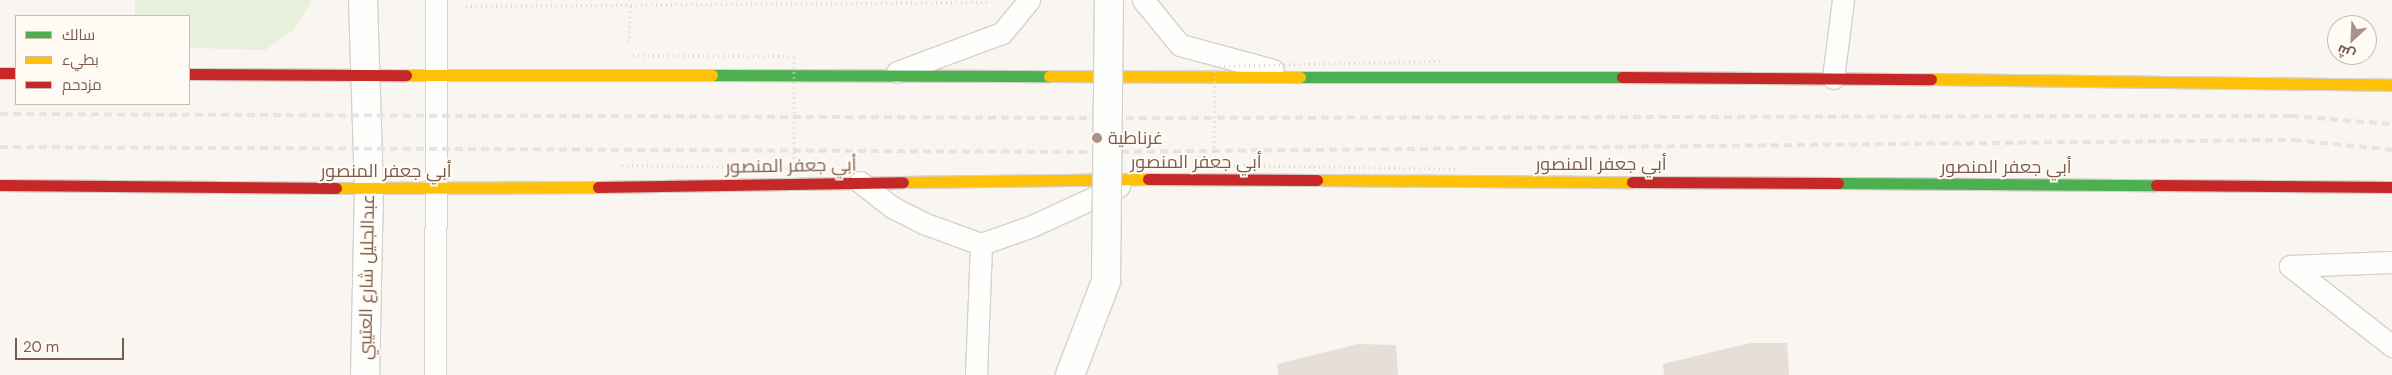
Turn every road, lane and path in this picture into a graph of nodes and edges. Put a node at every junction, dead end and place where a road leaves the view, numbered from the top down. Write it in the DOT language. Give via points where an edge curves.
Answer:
graph roads {
  1 [pos="363,0"];
  2 [pos="1109,0"];
  3 [pos="1143,0"];
  4 [pos="1843,0"];
  5 [pos="1028,1"];
  6 [pos="436,3"];
  7 [pos="630,5"];
  8 [pos="1440,61"];
  9 [pos="0,73"];
  10 [pos="15,73"];
  11 [pos="190,74"];
  12 [pos="364,76"];
  13 [pos="437,77"];
  14 [pos="881,77"];
  15 [pos="1300,77"];
  16 [pos="1833,78"];
  17 [pos="2392,85"];
  18 [pos="622,166"];
  19 [pos="1456,169"];
  20 [pos="1135,179"];
  21 [pos="860,182"];
  22 [pos="0,185"];
  23 [pos="2392,187"];
  24 [pos="369,188"];
  25 [pos="438,189"];
  26 [pos="981,244"];
  27 [pos="2392,262"];
  28 [pos="2392,346"];
  29 [pos="365,375"];
  30 [pos="436,375"];
  31 [pos="976,375"];
  32 [pos="1070,375"];
  1 -- 12 [label="street, عبدالجليل شارع العتيبي"];
  2 -- 32 [label="street, bridge" via="1106,281"];
  3 -- 15 [label="lane" via="1180,45"];
  4 -- 16 [label="lane"];
  5 -- 7 [label="path"];
  5 -- 14 [label="lane" via="1002,33"];
  6 -- 7 [label="path"];
  6 -- 13 [label="lane"];
  7 -- 18 [label="path, bridge" via="629,55 794,56 794,168"];
  8 -- 19 [label="path, bridge" via="1215,66 1214,165"];
  9 -- 10 [label="street"];
  11 -- 12 [label="street"];
  12 -- 13 [label="street"];
  12 -- 24 [label="street, عبدالجليل شارع العتيبي"];
  13 -- 14 [label="street"];
  13 -- 25 [label="lane"];
  14 -- 15 [label="street"];
  15 -- 16 [label="street"];
  16 -- 17 [label="street"];
  20 -- 21 [label="street, أبي جعفر المنصور"];
  20 -- 23 [label="street, أبي جعفر المنصور"];
  20 -- 26 [label="lane" via="1032,226"];
  21 -- 25 [label="street, أبي جعفر المنصور"];
  21 -- 26 [label="lane" via="892,207 922,224"];
  22 -- 24 [label="street, أبي جعفر المنصور"];
  24 -- 25 [label="street, أبي جعفر المنصور"];
  24 -- 29 [label="street, عبدالجليل شارع العتيبي"];
  25 -- 30 [label="lane"];
  26 -- 31 [label="lane"];
  27 -- 28 [label="lane" via="2290,266"];
}
